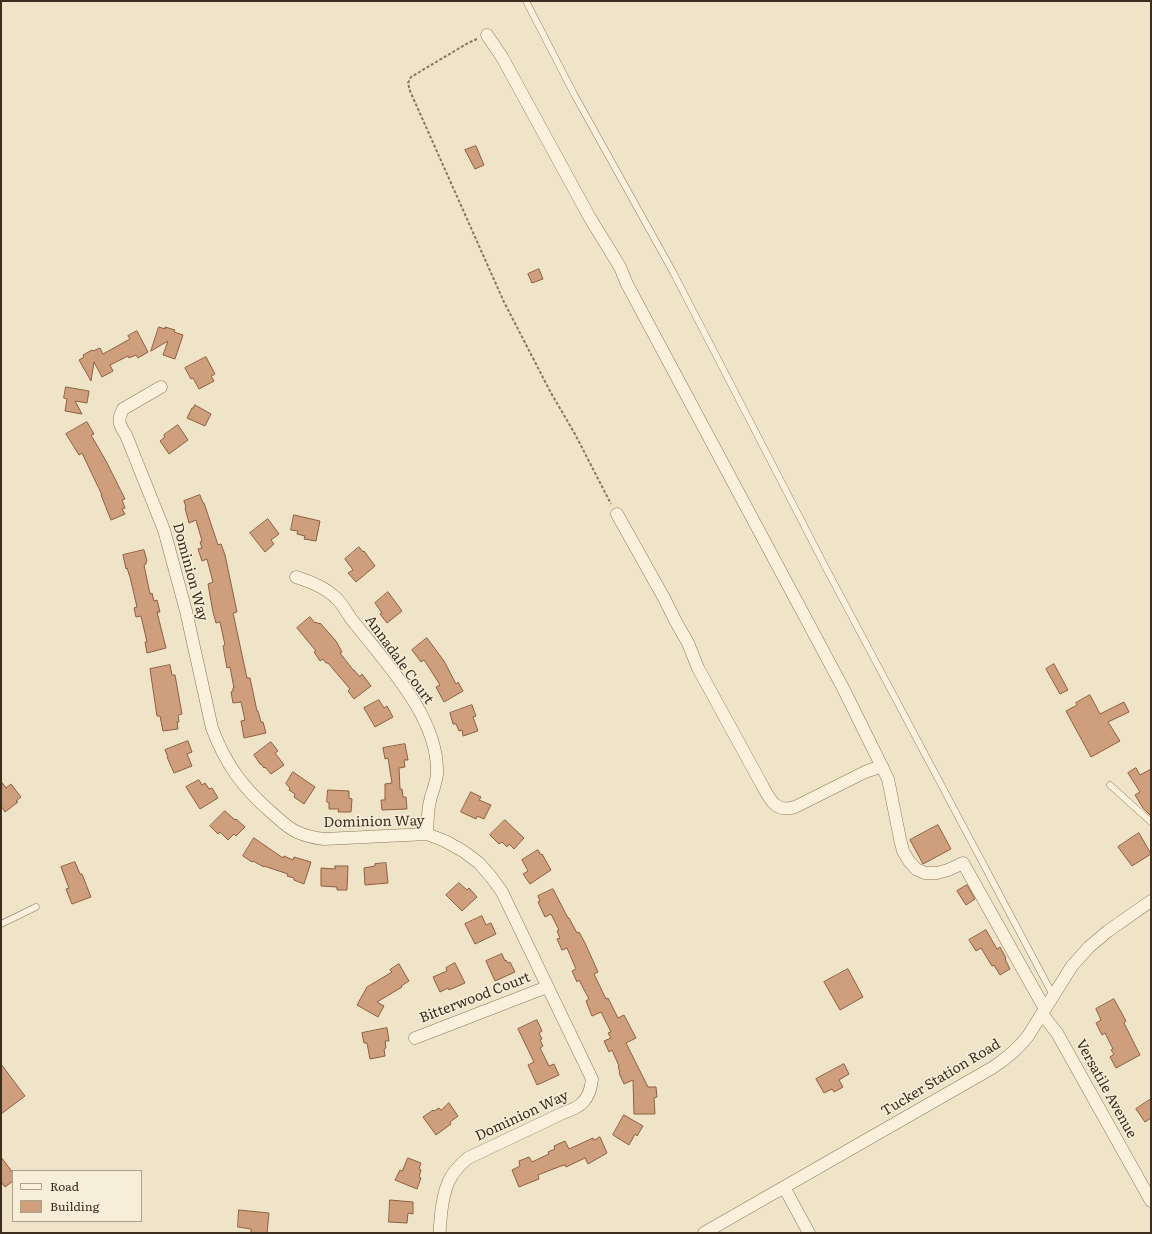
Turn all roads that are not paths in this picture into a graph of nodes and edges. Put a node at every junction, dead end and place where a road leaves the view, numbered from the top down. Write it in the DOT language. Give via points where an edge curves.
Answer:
graph roads {
  1 [pos="526,1"];
  2 [pos="487,35"];
  3 [pos="161,387"];
  4 [pos="617,514"];
  5 [pos="296,577"];
  6 [pos="882,766"];
  7 [pos="1110,785"];
  8 [pos="1151,822"];
  9 [pos="427,834"];
  10 [pos="1151,901"];
  11 [pos="36,907"];
  12 [pos="1,924"];
  13 [pos="547,987"];
  14 [pos="1053,995"];
  15 [pos="1043,1011"];
  16 [pos="415,1038"];
  17 [pos="784,1187"];
  18 [pos="1151,1202"];
  19 [pos="440,1233"];
  20 [pos="704,1233"];
  21 [pos="809,1233"];
  1 -- 14 [label="lane" via="574,94 673,272 827,570"];
  2 -- 6 [label="street" via="502,57 590,218 620,267"];
  3 -- 9 [label="street, Dominion Way" via="124,409 119,421 164,530 186,611 212,728 227,763 264,807 296,832 310,837 324,839"];
  4 -- 6 [label="street" via="688,643 698,668 775,805 785,809 795,807"];
  5 -- 9 [label="street, Annadale Court" via="326,590 337,600 400,683 426,724 436,760 437,774 430,800"];
  6 -- 15 [label="street, Versatile Avenue" via="888,779 900,839 908,861 925,873 937,873 963,863"];
  7 -- 8 [label="lane"];
  9 -- 13 [label="street, Dominion Way" via="463,851 479,863 492,878 502,892"];
  10 -- 14 [label="street, Tucker Station Road" via="1089,947 1072,966"];
  11 -- 12 [label="lane"];
  13 -- 16 [label="street, Bitterwood Court"];
  13 -- 19 [label="street, Dominion Way" via="592,1079 588,1097 572,1110 468,1158 458,1166 446,1186"];
  14 -- 15 [label="street, Tucker Station Road"];
  15 -- 17 [label="street, Tucker Station Road" via="1022,1044 992,1068"];
  15 -- 18 [label="street, Versatile Avenue"];
  17 -- 20 [label="street, Tucker Station Road"];
  17 -- 21 [label="street"];
}
